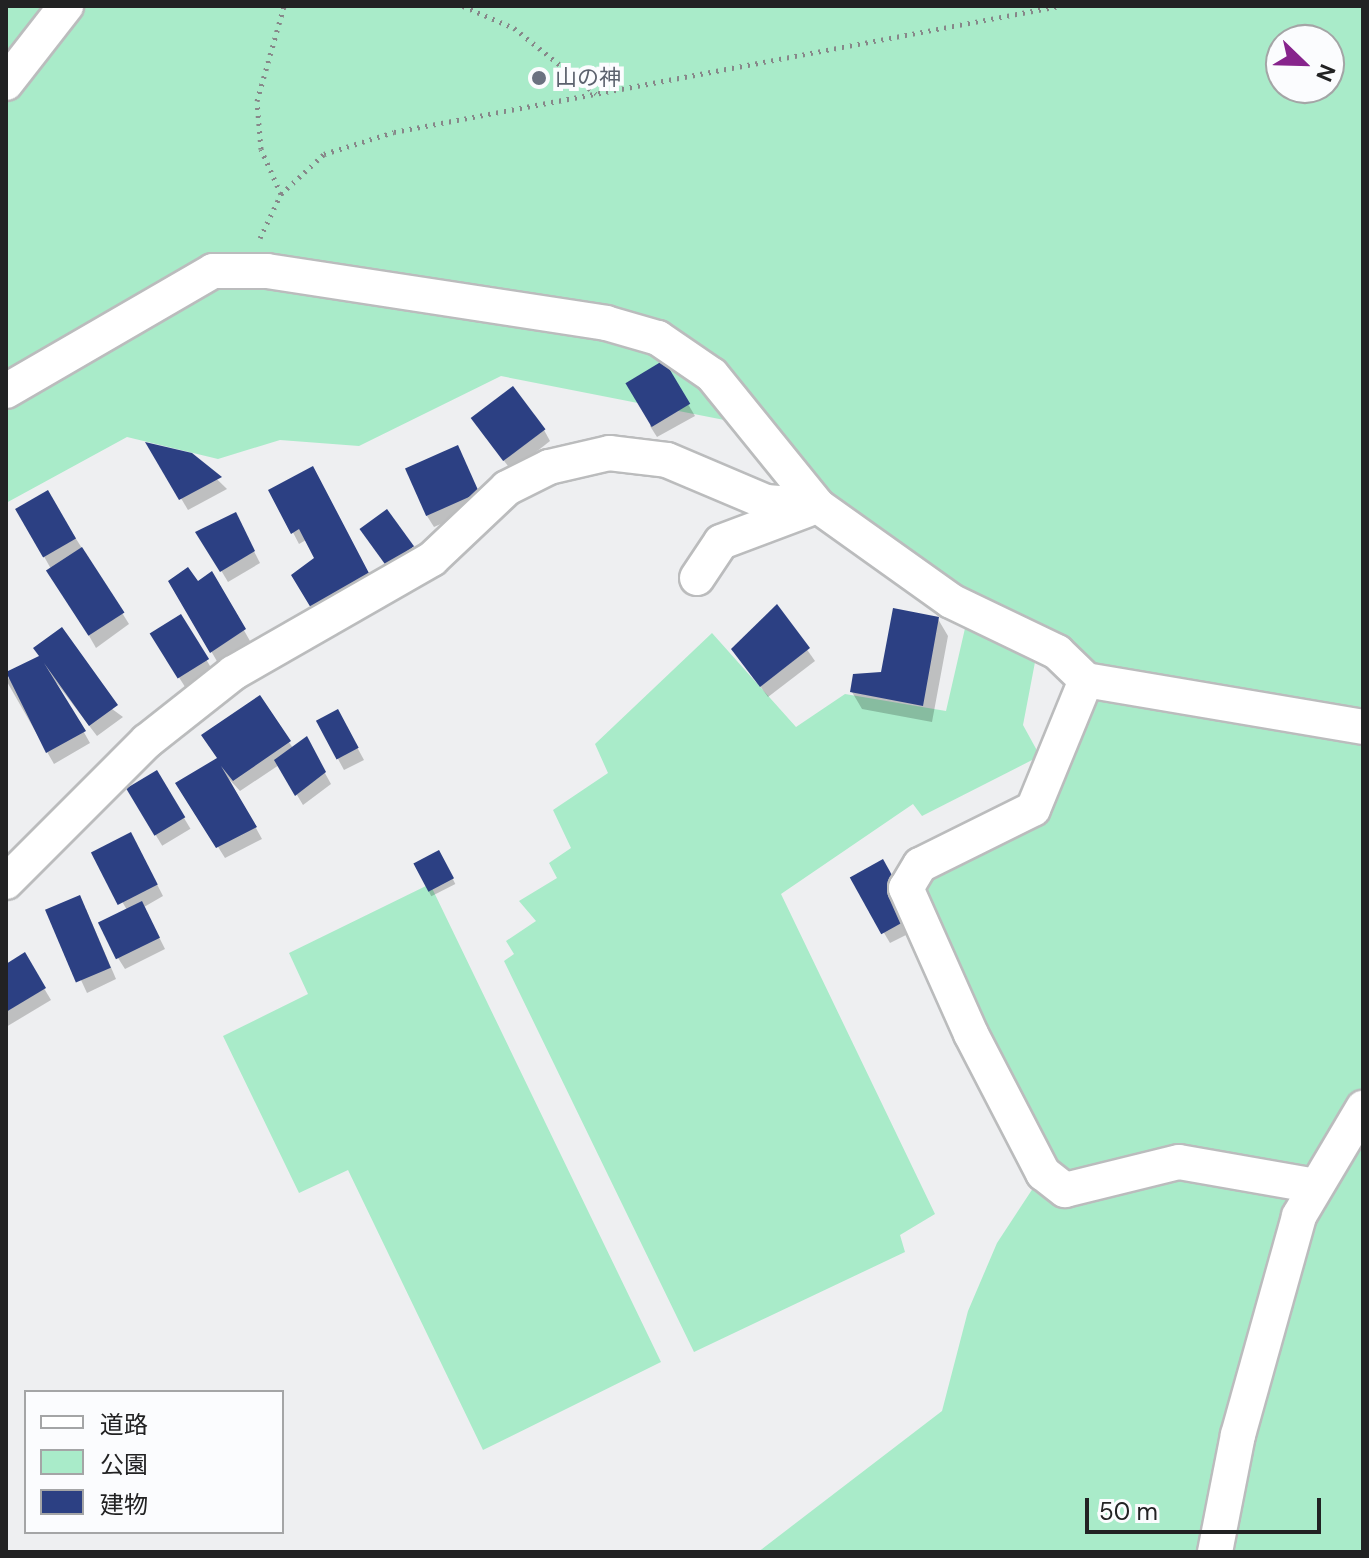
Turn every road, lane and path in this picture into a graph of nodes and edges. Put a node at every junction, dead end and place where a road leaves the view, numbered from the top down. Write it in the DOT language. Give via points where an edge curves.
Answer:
graph roads {
  1 [pos="66,6"];
  2 [pos="284,6"];
  3 [pos="463,6"];
  4 [pos="1059,6"];
  5 [pos="6,83"];
  6 [pos="597,95"];
  7 [pos="281,194"];
  8 [pos="244,272"];
  9 [pos="6,391"];
  10 [pos="818,506"];
  11 [pos="697,578"];
  12 [pos="1086,680"];
  13 [pos="1363,727"];
  14 [pos="6,882"];
  15 [pos="1363,1108"];
  16 [pos="1316,1186"];
  17 [pos="1215,1552"];
  1 -- 5 [label="street"];
  2 -- 7 [label="path" via="257,101 261,149"];
  3 -- 6 [label="path" via="514,28"];
  4 -- 6 [label="path"];
  6 -- 7 [label="path" via="394,132 324,154"];
  7 -- 8 [label="path"];
  8 -- 9 [label="street" via="213,271"];
  8 -- 10 [label="street" via="590,320 658,338 712,375"];
  10 -- 11 [label="street" via="721,542"];
  10 -- 12 [label="street" via="951,601 1057,652"];
  10 -- 14 [label="street" via="766,502 667,460 609,453 549,467 507,488 432,559 233,673 147,741"];
  12 -- 13 [label="street"];
  12 -- 16 [label="street" via="1033,809 920,865 906,888 971,1034 1043,1173 1065,1190 1179,1162"];
  15 -- 16 [label="street"];
  16 -- 17 [label="street" via="1299,1216 1242,1421"];
}
